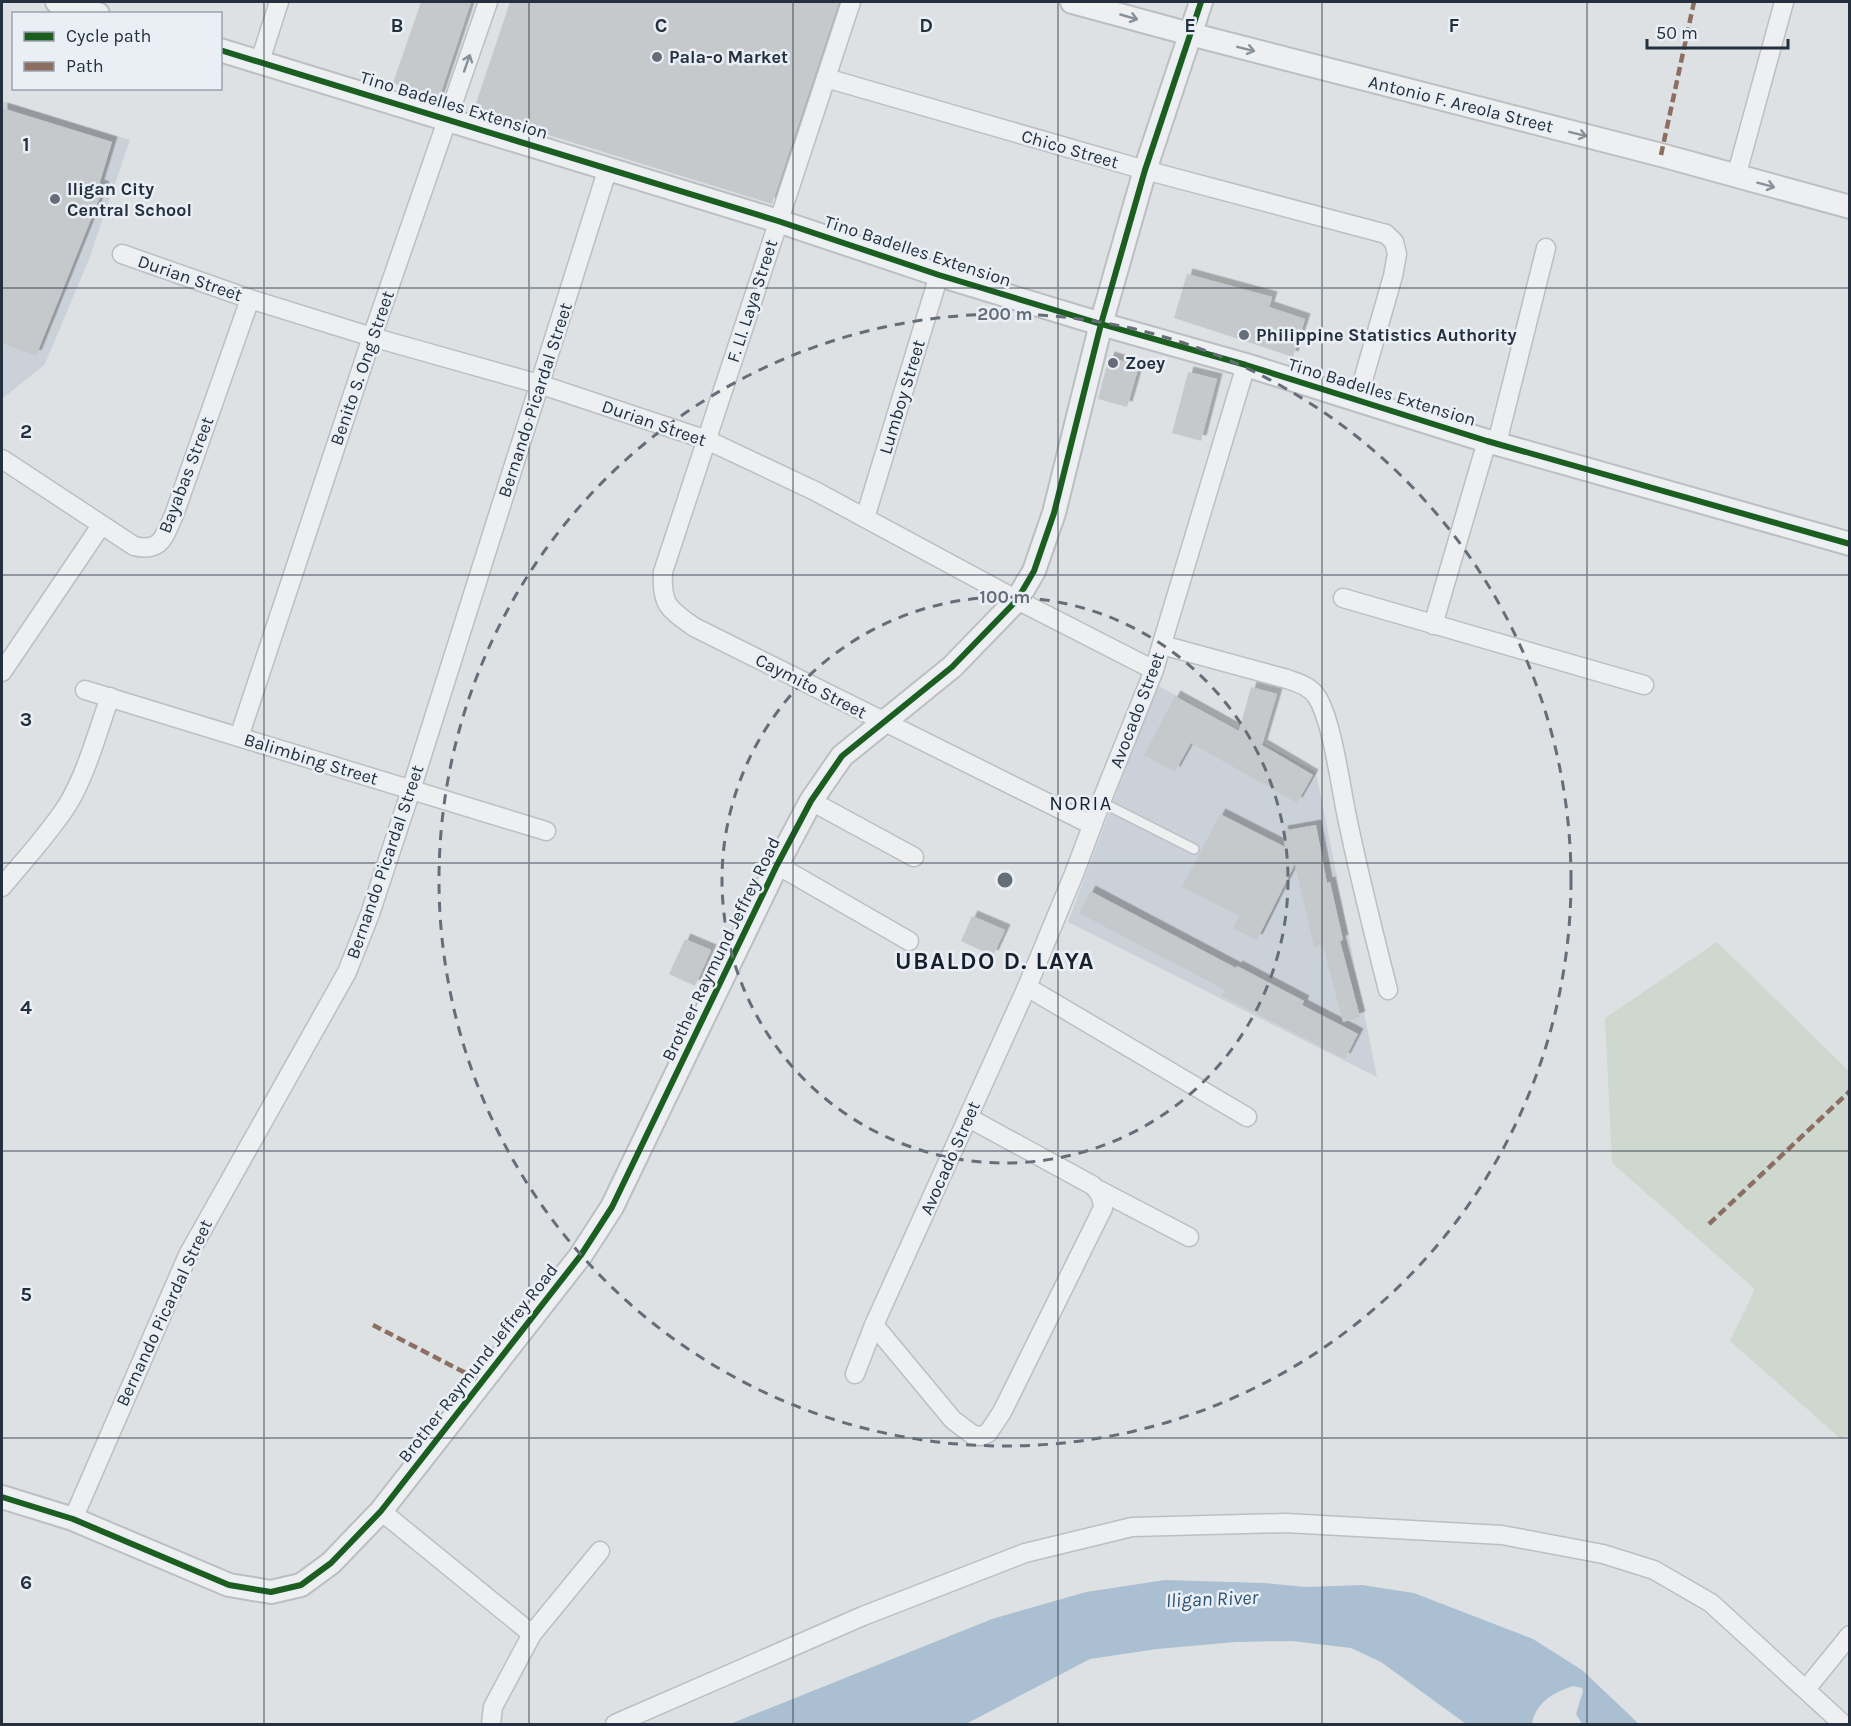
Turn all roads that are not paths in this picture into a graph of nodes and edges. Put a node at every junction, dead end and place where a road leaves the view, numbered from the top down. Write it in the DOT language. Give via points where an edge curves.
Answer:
graph roads {
  1 [pos="57,2"];
  2 [pos="279,2"];
  3 [pos="488,2"];
  4 [pos="851,2"];
  5 [pos="1072,2"];
  6 [pos="1201,2"];
  7 [pos="1784,2"];
  8 [pos="90,8"];
  9 [pos="1190,34"];
  10 [pos="222,51"];
  11 [pos="260,61"];
  12 [pos="825,78"];
  13 [pos="447,118"];
  14 [pos="608,168"];
  15 [pos="1145,170"];
  16 [pos="1736,177"];
  17 [pos="1850,207"];
  18 [pos="778,221"];
  19 [pos="1546,248"];
  20 [pos="122,254"];
  21 [pos="939,275"];
  22 [pos="250,299"];
  23 [pos="1101,324"];
  24 [pos="372,337"];
  25 [pos="1246,365"];
  26 [pos="539,384"];
  27 [pos="1357,400"];
  28 [pos="706,440"];
  29 [pos="1492,442"];
  30 [pos="2,459"];
  31 [pos="865,518"];
  32 [pos="96,533"];
  33 [pos="1850,544"];
  34 [pos="1342,598"];
  35 [pos="1017,600"];
  36 [pos="665,602"];
  37 [pos="1433,625"];
  38 [pos="1162,645"];
  39 [pos="1154,670"];
  40 [pos="2,672"];
  41 [pos="1644,685"];
  42 [pos="85,690"];
  43 [pos="110,697"];
  44 [pos="883,722"];
  45 [pos="240,737"];
  46 [pos="411,790"];
  47 [pos="811,801"];
  48 [pos="1101,802"];
  49 [pos="1092,825"];
  50 [pos="546,831"];
  51 [pos="1194,849"];
  52 [pos="914,857"];
  53 [pos="777,865"];
  54 [pos="2,887"];
  55 [pos="909,941"];
  56 [pos="1027,987"];
  57 [pos="1388,990"];
  58 [pos="1247,1117"];
  59 [pos="969,1118"];
  60 [pos="1099,1190"];
  61 [pos="1189,1237"];
  62 [pos="874,1325"];
  63 [pos="855,1374"];
  64 [pos="2,1497"];
  65 [pos="381,1511"];
  66 [pos="73,1519"];
  67 [pos="600,1551"];
  68 [pos="532,1634"];
  69 [pos="1850,1635"];
  70 [pos="1806,1689"];
  71 [pos="491,1725"];
  72 [pos="615,1725"];
  73 [pos="1843,1725"];
  1 -- 8 [label="street"];
  2 -- 11 [label="street"];
  13 -- 3 [label="street, Benito S. Ong Street, one-way"];
  4 -- 12 [label="street, F. Ll. Laya Street"];
  5 -- 9 [label="street, Antonio F. Areola Street, one-way"];
  6 -- 9 [label="street, Brother Raymund Jeffrey Road"];
  7 -- 16 [label="street"];
  9 -- 15 [label="street, Brother Raymund Jeffrey Road"];
  9 -- 16 [label="street, Antonio F. Areola Street, one-way"];
  10 -- 11 [label="street, Tino Badelles Extension"];
  11 -- 13 [label="street, Tino Badelles Extension"];
  12 -- 15 [label="street, Chico Street"];
  12 -- 18 [label="street, F. Ll. Laya Street"];
  13 -- 14 [label="street, Tino Badelles Extension"];
  13 -- 24 [label="street, Benito S. Ong Street"];
  14 -- 18 [label="street, Tino Badelles Extension"];
  14 -- 26 [label="street, Bernando Picardal Street"];
  15 -- 23 [label="street, Brother Raymund Jeffrey Road"];
  15 -- 27 [label="street, Chico Street" via="1386,234 1394,242 1393,276"];
  16 -- 17 [label="street, Antonio F. Areola Street, one-way"];
  18 -- 21 [label="street, Tino Badelles Extension"];
  18 -- 28 [label="street, F. Ll. Laya Street"];
  19 -- 29 [label="street"];
  20 -- 22 [label="street, Durian Street"];
  21 -- 23 [label="street, Tino Badelles Extension"];
  21 -- 31 [label="street, Lumboy Street"];
  22 -- 24 [label="street, Durian Street"];
  22 -- 30 [label="street, Bayabas Street" via="174,515 155,547 134,546"];
  23 -- 25 [label="street, Tino Badelles Extension"];
  23 -- 35 [label="street, Brother Raymund Jeffrey Road" via="1054,513 1034,571"];
  24 -- 26 [label="street, Durian Street"];
  24 -- 45 [label="street, Benito S. Ong Street"];
  25 -- 27 [label="street, Tino Badelles Extension"];
  25 -- 38 [label="street, Avocado Street"];
  26 -- 28 [label="street, Durian Street"];
  26 -- 46 [label="street, Bernando Picardal Street"];
  27 -- 29 [label="street, Tino Badelles Extension"];
  28 -- 31 [label="street, Durian Street"];
  28 -- 36 [label="street, F. Ll. Laya Street" via="663,572"];
  29 -- 33 [label="street, Tino Badelles Extension"];
  29 -- 37 [label="street"];
  31 -- 35 [label="street, Durian Street"];
  32 -- 40 [label="street"];
  34 -- 37 [label="street"];
  35 -- 39 [label="street, Durian Street"];
  35 -- 44 [label="street, Brother Raymund Jeffrey Road" via="952,667"];
  36 -- 44 [label="street, Caymito Street" via="694,627"];
  37 -- 41 [label="street"];
  38 -- 39 [label="street, Avocado Street"];
  38 -- 57 [label="street" via="1287,679 1307,686 1316,696 1330,739"];
  39 -- 48 [label="street, Avocado Street"];
  42 -- 43 [label="street, Balimbing Street"];
  43 -- 45 [label="street, Balimbing Street"];
  43 -- 54 [label="street" via="69,803"];
  44 -- 47 [label="street, Brother Raymund Jeffrey Road" via="842,756"];
  44 -- 49 [label="street, Caymito Street"];
  45 -- 46 [label="street, Balimbing Street"];
  46 -- 50 [label="street, Balimbing Street"];
  46 -- 66 [label="street, Bernando Picardal Street" via="347,972 188,1255"];
  47 -- 52 [label="street"];
  47 -- 53 [label="street, Brother Raymund Jeffrey Road"];
  48 -- 49 [label="street, Avocado Street"];
  48 -- 51 [label="lane"];
  49 -- 56 [label="street, Avocado Street"];
  53 -- 55 [label="street"];
  53 -- 65 [label="street, Brother Raymund Jeffrey Road" via="612,1207 581,1255"];
  56 -- 58 [label="street"];
  56 -- 59 [label="street, Avocado Street"];
  59 -- 60 [label="street"];
  59 -- 62 [label="street, Avocado Street"];
  60 -- 61 [label="street"];
  60 -- 62 [label="street" via="1103,1208 988,1433 973,1435 954,1420"];
  62 -- 63 [label="street, Avocado Street"];
  64 -- 66 [label="street, Brother Raymund Jeffrey Road"];
  65 -- 66 [label="street, Brother Raymund Jeffrey Road" via="331,1563 302,1585 271,1592 229,1585"];
  65 -- 68 [label="street"];
  67 -- 68 [label="street"];
  68 -- 71 [label="street" via="494,1707"];
  69 -- 70 [label="street"];
  70 -- 72 [label="street" via="1711,1603 1654,1570 1603,1554 1491,1535 1286,1523 1156,1526 1132,1527 1025,1553 863,1616"];
  70 -- 73 [label="street"];
}
